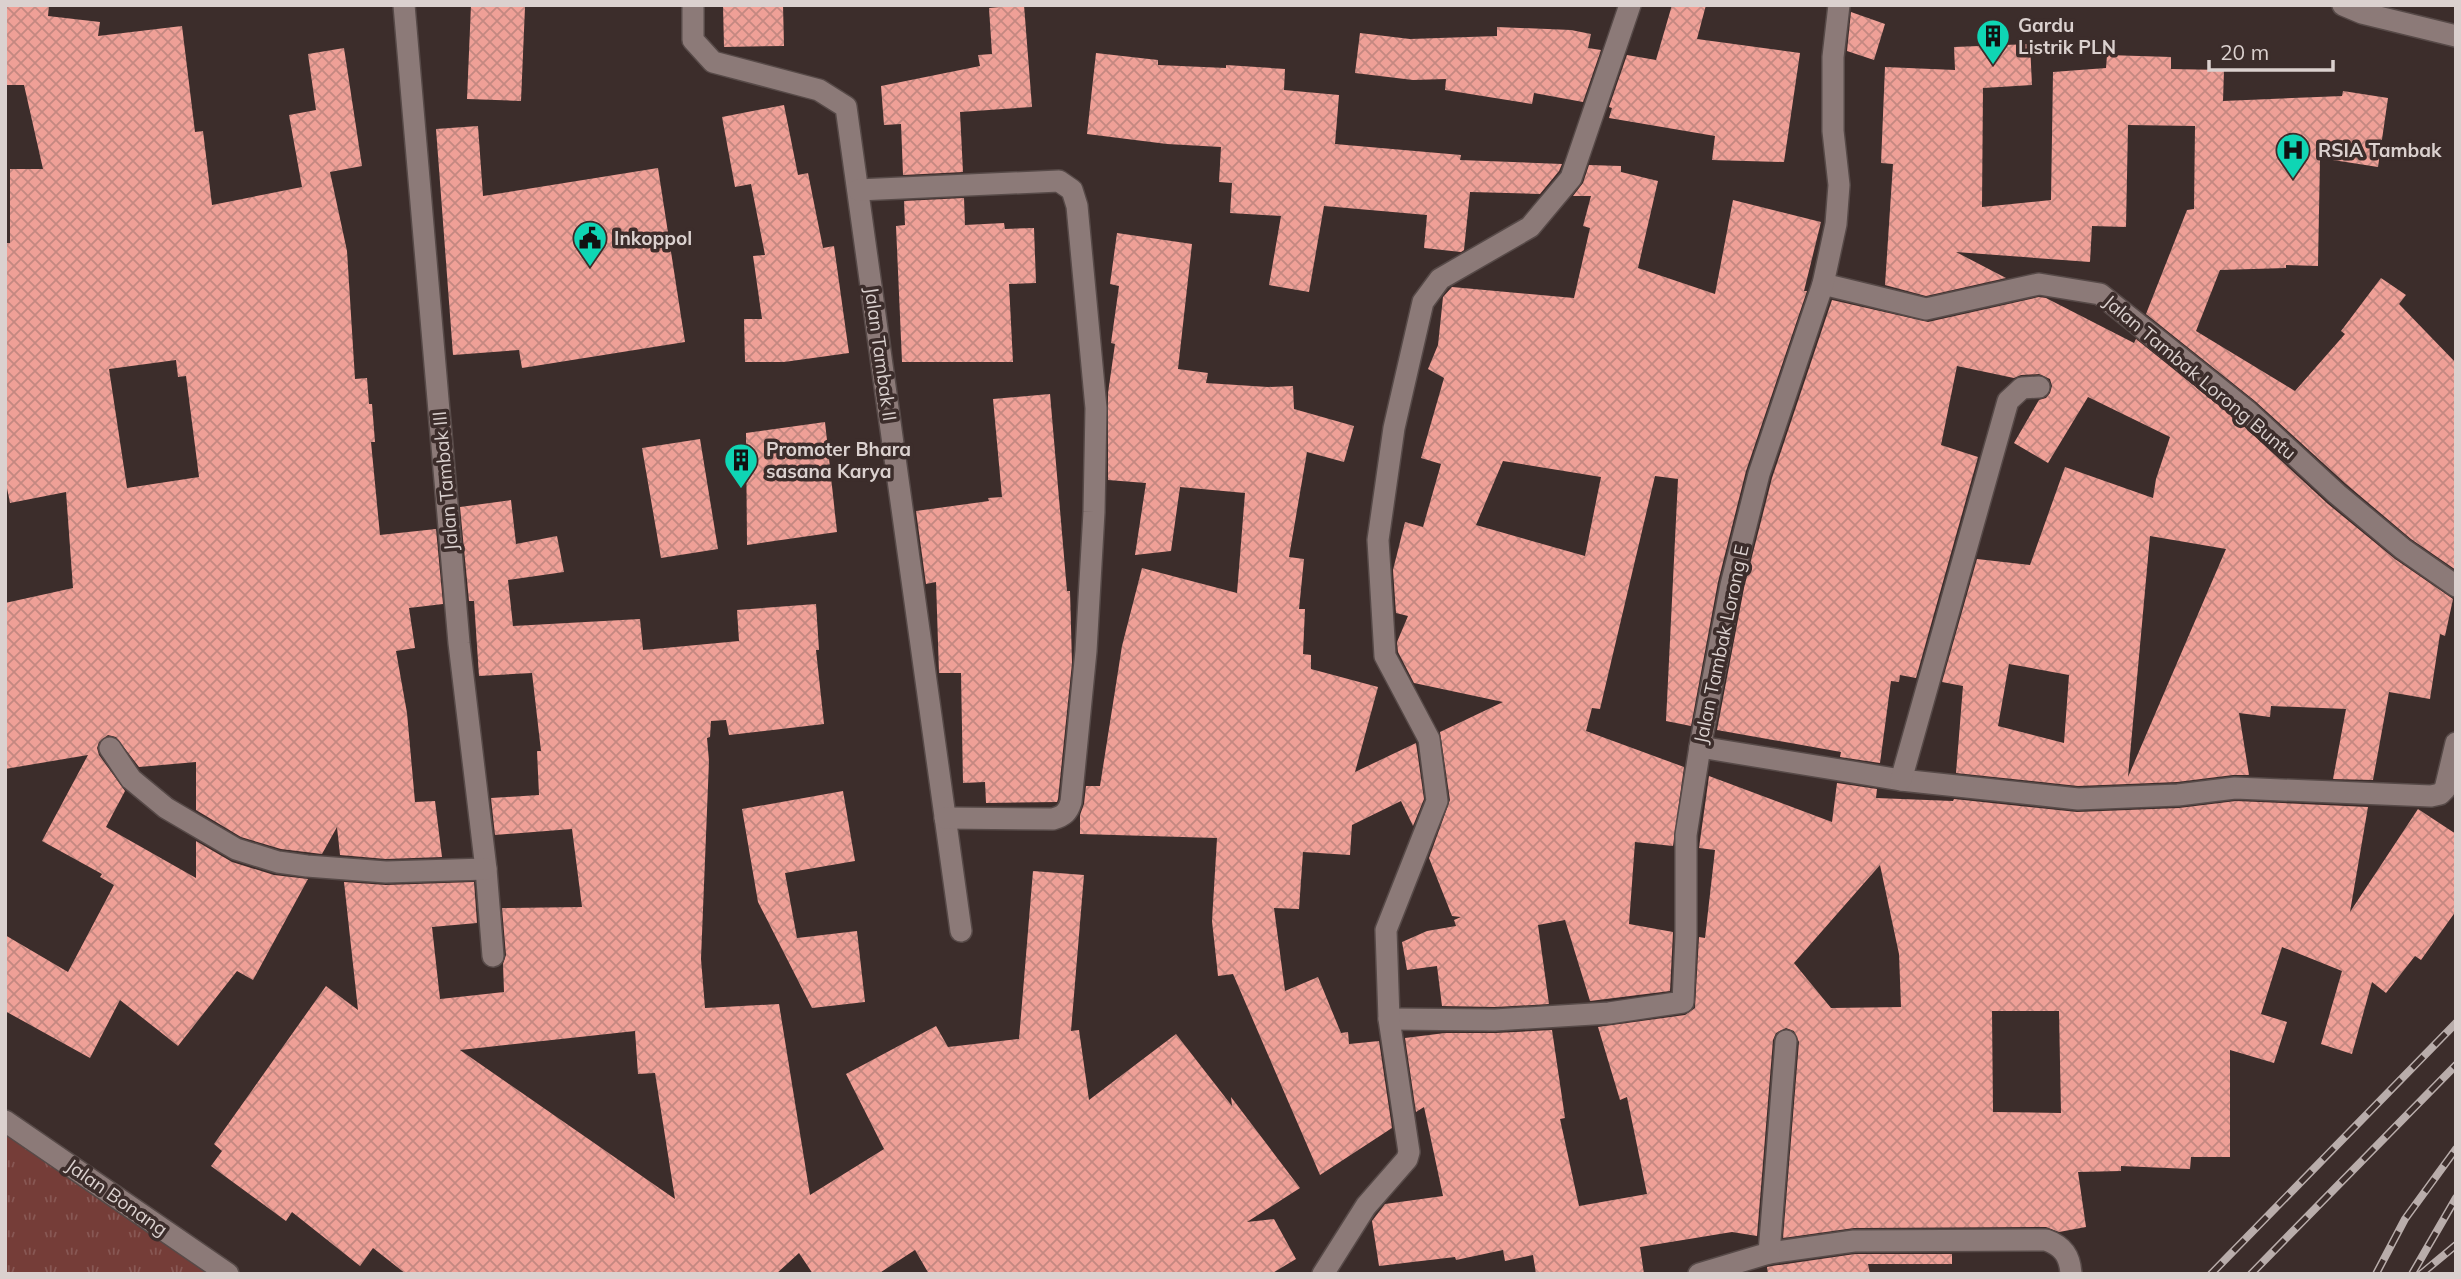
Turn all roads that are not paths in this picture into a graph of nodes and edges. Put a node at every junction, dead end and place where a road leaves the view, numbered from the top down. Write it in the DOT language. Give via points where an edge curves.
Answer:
graph roads {
  1 [pos="404,5"];
  2 [pos="694,5"];
  3 [pos="1630,5"];
  4 [pos="1839,5"];
  5 [pos="2343,5"];
  6 [pos="2456,36"];
  7 [pos="858,190"];
  8 [pos="1823,284"];
  9 [pos="2039,387"];
  10 [pos="2456,586"];
  11 [pos="2456,743"];
  12 [pos="1700,747"];
  13 [pos="110,748"];
  14 [pos="1901,780"];
  15 [pos="945,818"];
  16 [pos="486,869"];
  17 [pos="961,931"];
  18 [pos="493,956"];
  19 [pos="1390,1019"];
  20 [pos="1786,1041"];
  21 [pos="5,1121"];
  22 [pos="1769,1253"];
  23 [pos="229,1274"];
  24 [pos="1323,1274"];
  25 [pos="1699,1274"];
  26 [pos="2071,1274"];
  1 -- 16 [label="street, Jalan Tambak III" via="459,643"];
  2 -- 7 [label="street, Jalan Tambak II" via="693,40 713,62 819,90 846,107"];
  3 -- 19 [label="street" via="1571,178 1530,227 1440,279 1423,302 1394,428 1378,540 1385,656 1429,739 1437,801 1386,930"];
  4 -- 8 [label="street, Jalan Tambak Lorong E" via="1833,58 1839,185"];
  5 -- 6 [label="street"];
  7 -- 15 [label="street, Jalan Tambak II"];
  7 -- 15 [label="street" via="1059,181 1072,190 1077,206 1096,408 1087,651 1071,802 1068,811 1053,819"];
  8 -- 10 [label="street, Jalan Tambak Lorong Buntu" via="1926,309 2039,284 2101,294 2248,411 2403,549"];
  8 -- 12 [label="street, Jalan Tambak Lorong E" via="1759,474 1731,585"];
  9 -- 14 [label="street" via="2022,388 2008,401"];
  11 -- 14 [label="street" via="2445,789 2431,796 2235,788 2078,799"];
  12 -- 14 [label="street"];
  12 -- 19 [label="street, Jalan Tambak Lorong E" via="1686,835 1683,1002 1596,1014 1495,1020"];
  13 -- 16 [label="street" via="131,779 166,807 236,849 307,866 386,872"];
  15 -- 17 [label="street, Jalan Tambak II"];
  16 -- 18 [label="street, Jalan Tambak III"];
  19 -- 24 [label="street" via="1409,1156 1366,1206"];
  20 -- 22 [label="street"];
  21 -- 23 [label="street, Jalan Bonang"];
  22 -- 25 [label="street"];
  22 -- 26 [label="street" via="1854,1241 2046,1240 2067,1255"];
}
